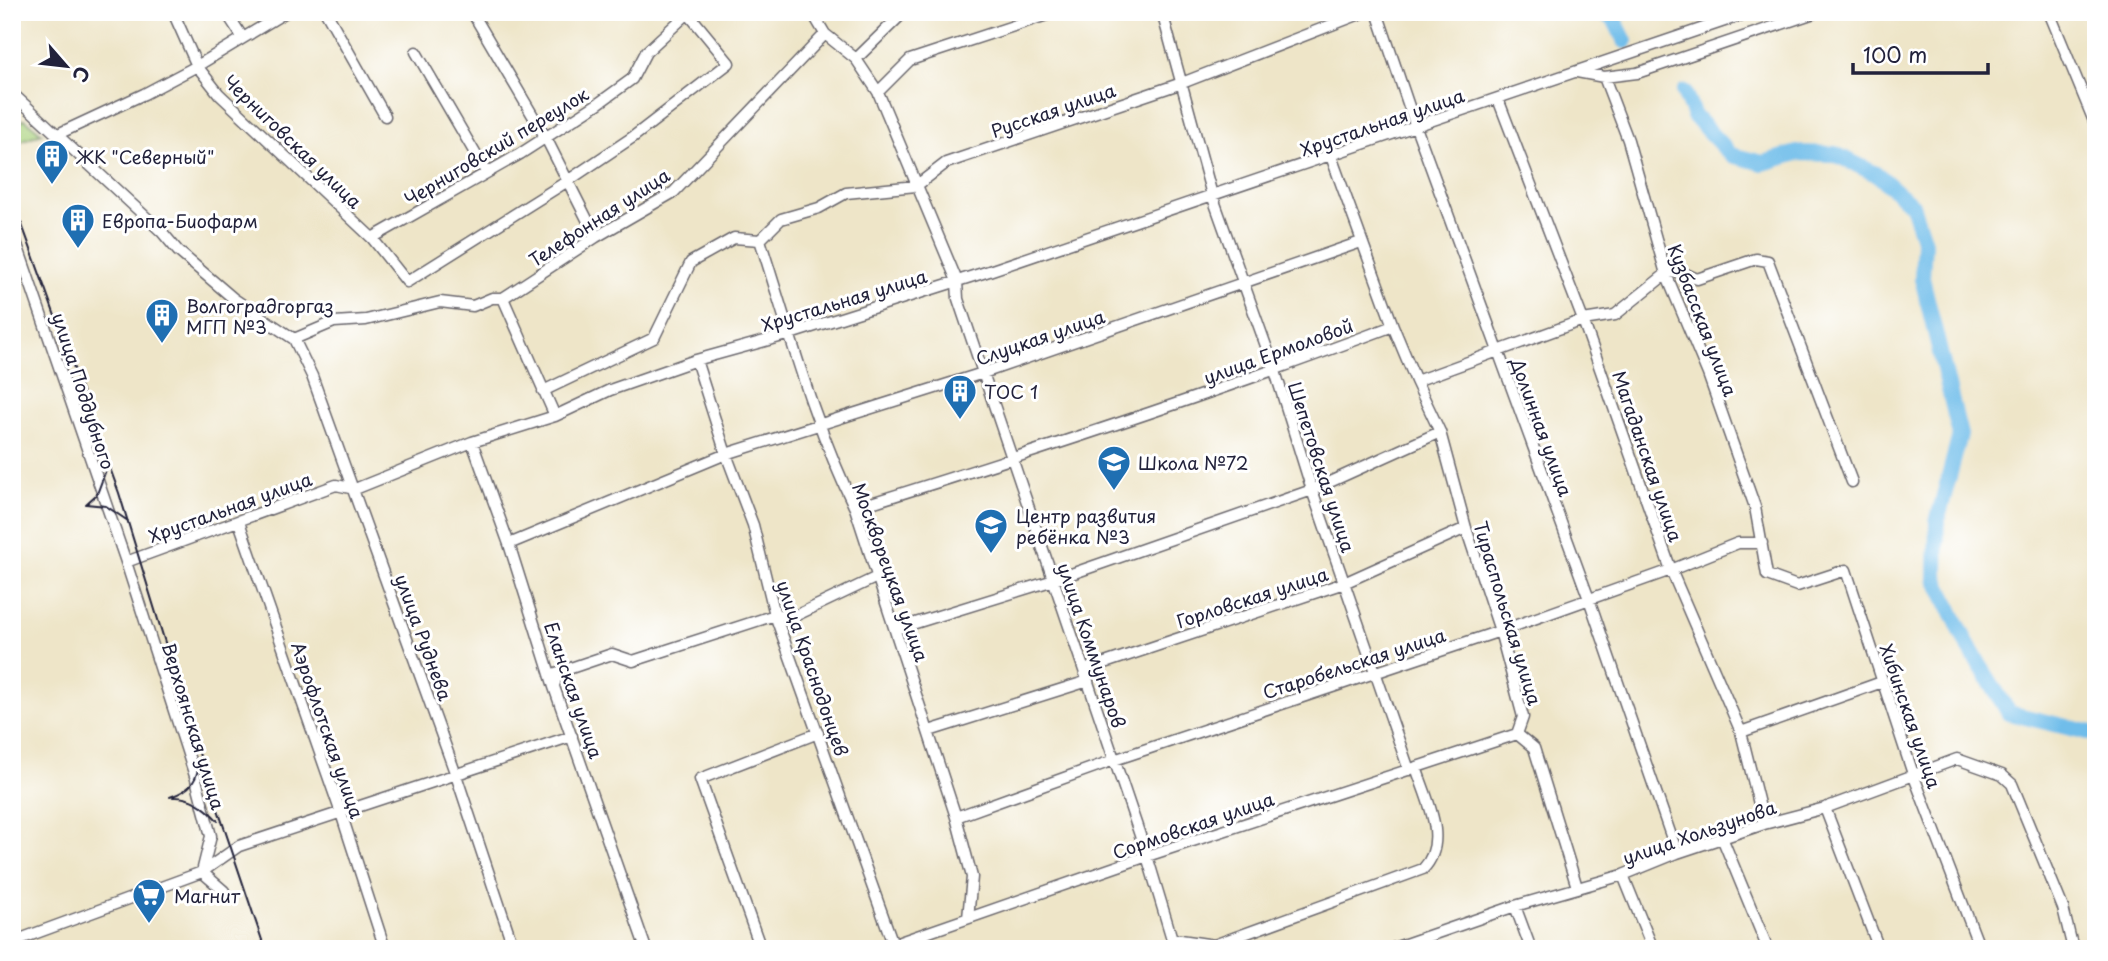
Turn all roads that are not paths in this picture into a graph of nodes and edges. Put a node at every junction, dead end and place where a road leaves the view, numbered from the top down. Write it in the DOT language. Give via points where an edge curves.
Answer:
graph roads {
  1 [pos="173,12"];
  2 [pos="226,12"];
  3 [pos="286,12"];
  4 [pos="326,12"];
  5 [pos="472,12"];
  6 [pos="904,12"];
  7 [pos="1056,12"];
  8 [pos="1162,12"];
  9 [pos="1365,12"];
  10 [pos="1377,12"];
  11 [pos="1751,12"];
  12 [pos="1817,12"];
  13 [pos="2049,12"];
  14 [pos="687,13"];
  15 [pos="816,14"];
  16 [pos="825,34"];
  17 [pos="243,38"];
  18 [pos="416,52"];
  19 [pos="856,59"];
  20 [pos="197,66"];
  21 [pos="1577,72"];
  22 [pos="1604,77"];
  23 [pos="1182,83"];
  24 [pos="878,92"];
  25 [pos="12,93"];
  26 [pos="1498,99"];
  27 [pos="384,116"];
  28 [pos="2096,126"];
  29 [pos="1416,127"];
  30 [pos="58,134"];
  31 [pos="546,138"];
  32 [pos="1331,156"];
  33 [pos="486,172"];
  34 [pos="566,182"];
  35 [pos="916,186"];
  36 [pos="1213,195"];
  37 [pos="12,230"];
  38 [pos="596,237"];
  39 [pos="372,239"];
  40 [pos="760,240"];
  41 [pos="1361,242"];
  42 [pos="1666,274"];
  43 [pos="957,281"];
  44 [pos="1243,284"];
  45 [pos="503,298"];
  46 [pos="1583,320"];
  47 [pos="1393,326"];
  48 [pos="790,334"];
  49 [pos="294,339"];
  50 [pos="1498,353"];
  51 [pos="696,360"];
  52 [pos="1275,371"];
  53 [pos="983,373"];
  54 [pos="1416,381"];
  55 [pos="543,390"];
  56 [pos="555,416"];
  57 [pos="820,424"];
  58 [pos="1440,432"];
  59 [pos="472,442"];
  60 [pos="726,454"];
  61 [pos="1013,459"];
  62 [pos="1852,482"];
  63 [pos="355,489"];
  64 [pos="1312,490"];
  65 [pos="855,508"];
  66 [pos="239,522"];
  67 [pos="1466,528"];
  68 [pos="1762,543"];
  69 [pos="509,544"];
  70 [pos="125,562"];
  71 [pos="1671,570"];
  72 [pos="1767,575"];
  73 [pos="877,577"];
  74 [pos="1054,580"];
  75 [pos="1344,583"];
  76 [pos="1589,599"];
  77 [pos="775,615"];
  78 [pos="896,629"];
  79 [pos="1500,631"];
  80 [pos="1084,670"];
  81 [pos="1374,672"];
  82 [pos="1088,681"];
  83 [pos="1882,682"];
  84 [pos="554,687"];
  85 [pos="929,730"];
  86 [pos="1741,732"];
  87 [pos="818,733"];
  88 [pos="1517,734"];
  89 [pos="572,736"];
  90 [pos="1114,760"];
  91 [pos="1412,769"];
  92 [pos="1913,774"];
  93 [pos="456,775"];
  94 [pos="1825,808"];
  95 [pos="341,813"];
  96 [pos="956,817"];
  97 [pos="1764,824"];
  98 [pos="1723,840"];
  99 [pos="1677,853"];
  100 [pos="1147,856"];
  101 [pos="202,872"];
  102 [pos="1623,875"];
  103 [pos="1577,887"];
  104 [pos="224,891"];
  105 [pos="1515,906"];
  106 [pos="968,918"];
  107 [pos="12,942"];
  108 [pos="893,944"];
  109 [pos="907,944"];
  110 [pos="1175,944"];
  111 [pos="1411,946"];
  112 [pos="385,949"];
  113 [pos="514,949"];
  114 [pos="646,949"];
  115 [pos="761,949"];
  116 [pos="880,949"];
  117 [pos="1391,949"];
  118 [pos="1531,949"];
  119 [pos="1653,949"];
  120 [pos="1768,949"];
  121 [pos="1880,949"];
  122 [pos="1980,949"];
  123 [pos="2073,949"];
  1 -- 20 [label="street, Черниговская улица"];
  2 -- 17 [label="street"];
  3 -- 17 [label="street"];
  4 -- 27 [label="street"];
  5 -- 31 [label="street"];
  6 -- 19 [label="street"];
  7 -- 24 [label="street" via="910,60"];
  8 -- 23 [label="street, Шепетовская улица"];
  9 -- 23 [label="street, Русская улица"];
  10 -- 29 [label="street, Долинная улица"];
  11 -- 21 [label="street, Хрустальная улица"];
  12 -- 22 [label="street, Хрустальная улица" via="1649,69"];
  13 -- 28 [label="street"];
  14 -- 31 [label="street, Черниговский переулок" via="646,52 632,79"];
  14 -- 34 [label="street" via="729,62"];
  15 -- 16 [label="street, улица Коммунаров"];
  16 -- 19 [label="street, улица Коммунаров"];
  16 -- 38 [label="street, Телефонная улица" via="674,192"];
  17 -- 20 [label="street"];
  18 -- 33 [label="street"];
  19 -- 24 [label="street, улица Коммунаров"];
  20 -- 30 [label="street"];
  20 -- 39 [label="street, Черниговская улица" via="219,94"];
  21 -- 22 [label="street, Хрустальная улица"];
  21 -- 26 [label="street, Хрустальная улица"];
  22 -- 42 [label="street, Кузбасская улица" via="1628,140"];
  23 -- 35 [label="street, Русская улица" via="946,163"];
  23 -- 36 [label="street, Шепетовская улица"];
  24 -- 35 [label="street, улица Коммунаров"];
  25 -- 30 [label="street"];
  26 -- 29 [label="street, Хрустальная улица"];
  26 -- 46 [label="street, Магаданская улица"];
  29 -- 32 [label="street, Хрустальная улица"];
  29 -- 50 [label="street, Долинная улица"];
  30 -- 49 [label="street" via="178,251 234,299"];
  31 -- 33 [label="street, Черниговский переулок"];
  31 -- 34 [label="street"];
  32 -- 36 [label="street, Хрустальная улица"];
  32 -- 41 [label="street"];
  33 -- 39 [label="street, Черниговский переулок"];
  34 -- 38 [label="street"];
  34 -- 39 [label="street, Черниговская улица" via="407,282"];
  35 -- 40 [label="street" via="846,193 819,208 781,219"];
  35 -- 43 [label="street, улица Коммунаров"];
  36 -- 43 [label="street, Хрустальная улица"];
  36 -- 44 [label="street, Шепетовская улица"];
  37 -- 70 [label="street, улица Поддубного"];
  38 -- 45 [label="street, Телефонная улица"];
  40 -- 48 [label="street, Москворецкая улица"];
  40 -- 55 [label="street" via="734,238 691,262 654,338"];
  41 -- 44 [label="street, Слуцкая улица"];
  41 -- 47 [label="street"];
  42 -- 46 [label="street" via="1615,315"];
  42 -- 62 [label="street" via="1679,271 1697,279 1756,259 1768,261"];
  42 -- 68 [label="street, Кузбасская улица" via="1712,386 1755,508"];
  43 -- 48 [label="street, Хрустальная улица"];
  43 -- 53 [label="street, улица Коммунаров" via="958,299"];
  44 -- 52 [label="street, Шепетовская улица"];
  44 -- 53 [label="street, Слуцкая улица"];
  45 -- 49 [label="street, Телефонная улица" via="473,306 440,302 366,320 334,322"];
  45 -- 55 [label="street"];
  46 -- 50 [label="street"];
  46 -- 71 [label="street, Магаданская улица"];
  47 -- 52 [label="street, улица Ермоловой"];
  47 -- 54 [label="street"];
  48 -- 51 [label="street, Хрустальная улица"];
  48 -- 57 [label="street, Москворецкая улица"];
  49 -- 63 [label="street, улица Руднева"];
  50 -- 54 [label="street"];
  50 -- 76 [label="street, Долинная улица"];
  51 -- 56 [label="street, Хрустальная улица" via="610,390"];
  51 -- 60 [label="street, улица Краснодонцев"];
  52 -- 61 [label="street, улица Ермоловой"];
  52 -- 64 [label="street, Шепетовская улица"];
  53 -- 57 [label="street, Слуцкая улица"];
  53 -- 61 [label="street, улица Коммунаров"];
  54 -- 58 [label="street, Тираспольская улица"];
  55 -- 56 [label="street"];
  56 -- 59 [label="street, Хрустальная улица"];
  57 -- 60 [label="street, Слуцкая улица"];
  57 -- 65 [label="street, Москворецкая улица"];
  58 -- 64 [label="street"];
  58 -- 67 [label="street, Тираспольская улица"];
  59 -- 63 [label="street, Хрустальная улица"];
  59 -- 69 [label="street, Еланская улица"];
  60 -- 69 [label="street, Слуцкая улица"];
  60 -- 77 [label="street, улица Краснодонцев" via="753,525"];
  61 -- 65 [label="street, улица Ермоловой"];
  61 -- 74 [label="street, улица Коммунаров"];
  63 -- 66 [label="street, Хрустальная улица" via="336,485"];
  63 -- 93 [label="street, улица Руднева"];
  64 -- 74 [label="street"];
  64 -- 75 [label="street, Шепетовская улица"];
  65 -- 73 [label="street, Москворецкая улица"];
  66 -- 70 [label="street, Хрустальная улица"];
  66 -- 95 [label="street, Аэрофлотская улица"];
  67 -- 75 [label="street, Горловская улица"];
  67 -- 79 [label="street, Тираспольская улица"];
  68 -- 71 [label="street, Старобельская улица" via="1738,543"];
  68 -- 72 [label="street, Кузбасская улица"];
  69 -- 84 [label="street, Еланская улица"];
  70 -- 101 [label="street, Верхоянская улица" via="211,836"];
  71 -- 76 [label="street, Старобельская улица"];
  71 -- 86 [label="street, Магаданская улица"];
  72 -- 83 [label="street, Хибинская улица" via="1797,586 1846,570"];
  73 -- 77 [label="street" via="797,615"];
  73 -- 78 [label="street, Москворецкая улица"];
  74 -- 78 [label="street"];
  74 -- 80 [label="street, улица Коммунаров"];
  75 -- 80 [label="street, Горловская улица"];
  75 -- 81 [label="street, Шепетовская улица"];
  76 -- 79 [label="street, Старобельская улица"];
  76 -- 99 [label="street, Долинная улица"];
  77 -- 84 [label="street" via="634,661 612,654 556,673"];
  77 -- 87 [label="street, улица Краснодонцев"];
  78 -- 85 [label="street, Москворецкая улица"];
  79 -- 81 [label="street, Старобельская улица"];
  79 -- 88 [label="street, Тираспольская улица" via="1523,717"];
  80 -- 82 [label="street, улица Коммунаров"];
  81 -- 90 [label="street, Старобельская улица"];
  81 -- 91 [label="street, Шепетовская улица"];
  82 -- 85 [label="street"];
  82 -- 90 [label="street, улица Коммунаров"];
  83 -- 86 [label="street"];
  83 -- 92 [label="street, Хибинская улица"];
  84 -- 89 [label="street, Еланская улица"];
  85 -- 96 [label="street, Москворецкая улица"];
  86 -- 97 [label="street, Магаданская улица"];
  87 -- 108 [label="street, улица Краснодонцев"];
  87 -- 115 [label="street" via="700,779"];
  88 -- 91 [label="street, Сормовская улица"];
  88 -- 103 [label="street" via="1534,748"];
  89 -- 93 [label="street"];
  89 -- 114 [label="street, Еланская улица"];
  90 -- 96 [label="street, Старобельская улица"];
  90 -- 100 [label="street, улица Коммунаров"];
  91 -- 100 [label="street, Сормовская улица"];
  91 -- 110 [label="street, Шепетовская улица" via="1437,833 1433,858 1423,869 1214,944"];
  92 -- 94 [label="street, улица Хользунова"];
  92 -- 122 [label="street, Хибинская улица"];
  92 -- 123 [label="street, улица Хользунова" via="1957,759 2002,775 2012,784 2063,908"];
  93 -- 95 [label="street"];
  93 -- 113 [label="street, улица Руднева"];
  94 -- 97 [label="street, улица Хользунова"];
  94 -- 121 [label="street"];
  95 -- 101 [label="street" via="239,846"];
  95 -- 112 [label="street, Аэрофлотская улица"];
  96 -- 106 [label="street, Москворецкая улица" via="972,877"];
  97 -- 98 [label="street, улица Хользунова"];
  98 -- 99 [label="street, улица Хользунова"];
  98 -- 120 [label="street"];
  99 -- 102 [label="street, улица Хользунова"];
  100 -- 106 [label="street, Сормовская улица"];
  100 -- 110 [label="street, улица Коммунаров"];
  101 -- 104 [label="street"];
  101 -- 107 [label="street"];
  102 -- 103 [label="street, улица Хользунова"];
  102 -- 119 [label="street"];
  103 -- 105 [label="street, улица Хользунова"];
  105 -- 111 [label="street, улица Хользунова"];
  105 -- 118 [label="street"];
  106 -- 109 [label="street, Сормовская улица"];
  108 -- 109 [label="street, Сормовская улица"];
  108 -- 116 [label="street, Сормовская улица"];
  111 -- 117 [label="street, улица Хользунова"];
}
